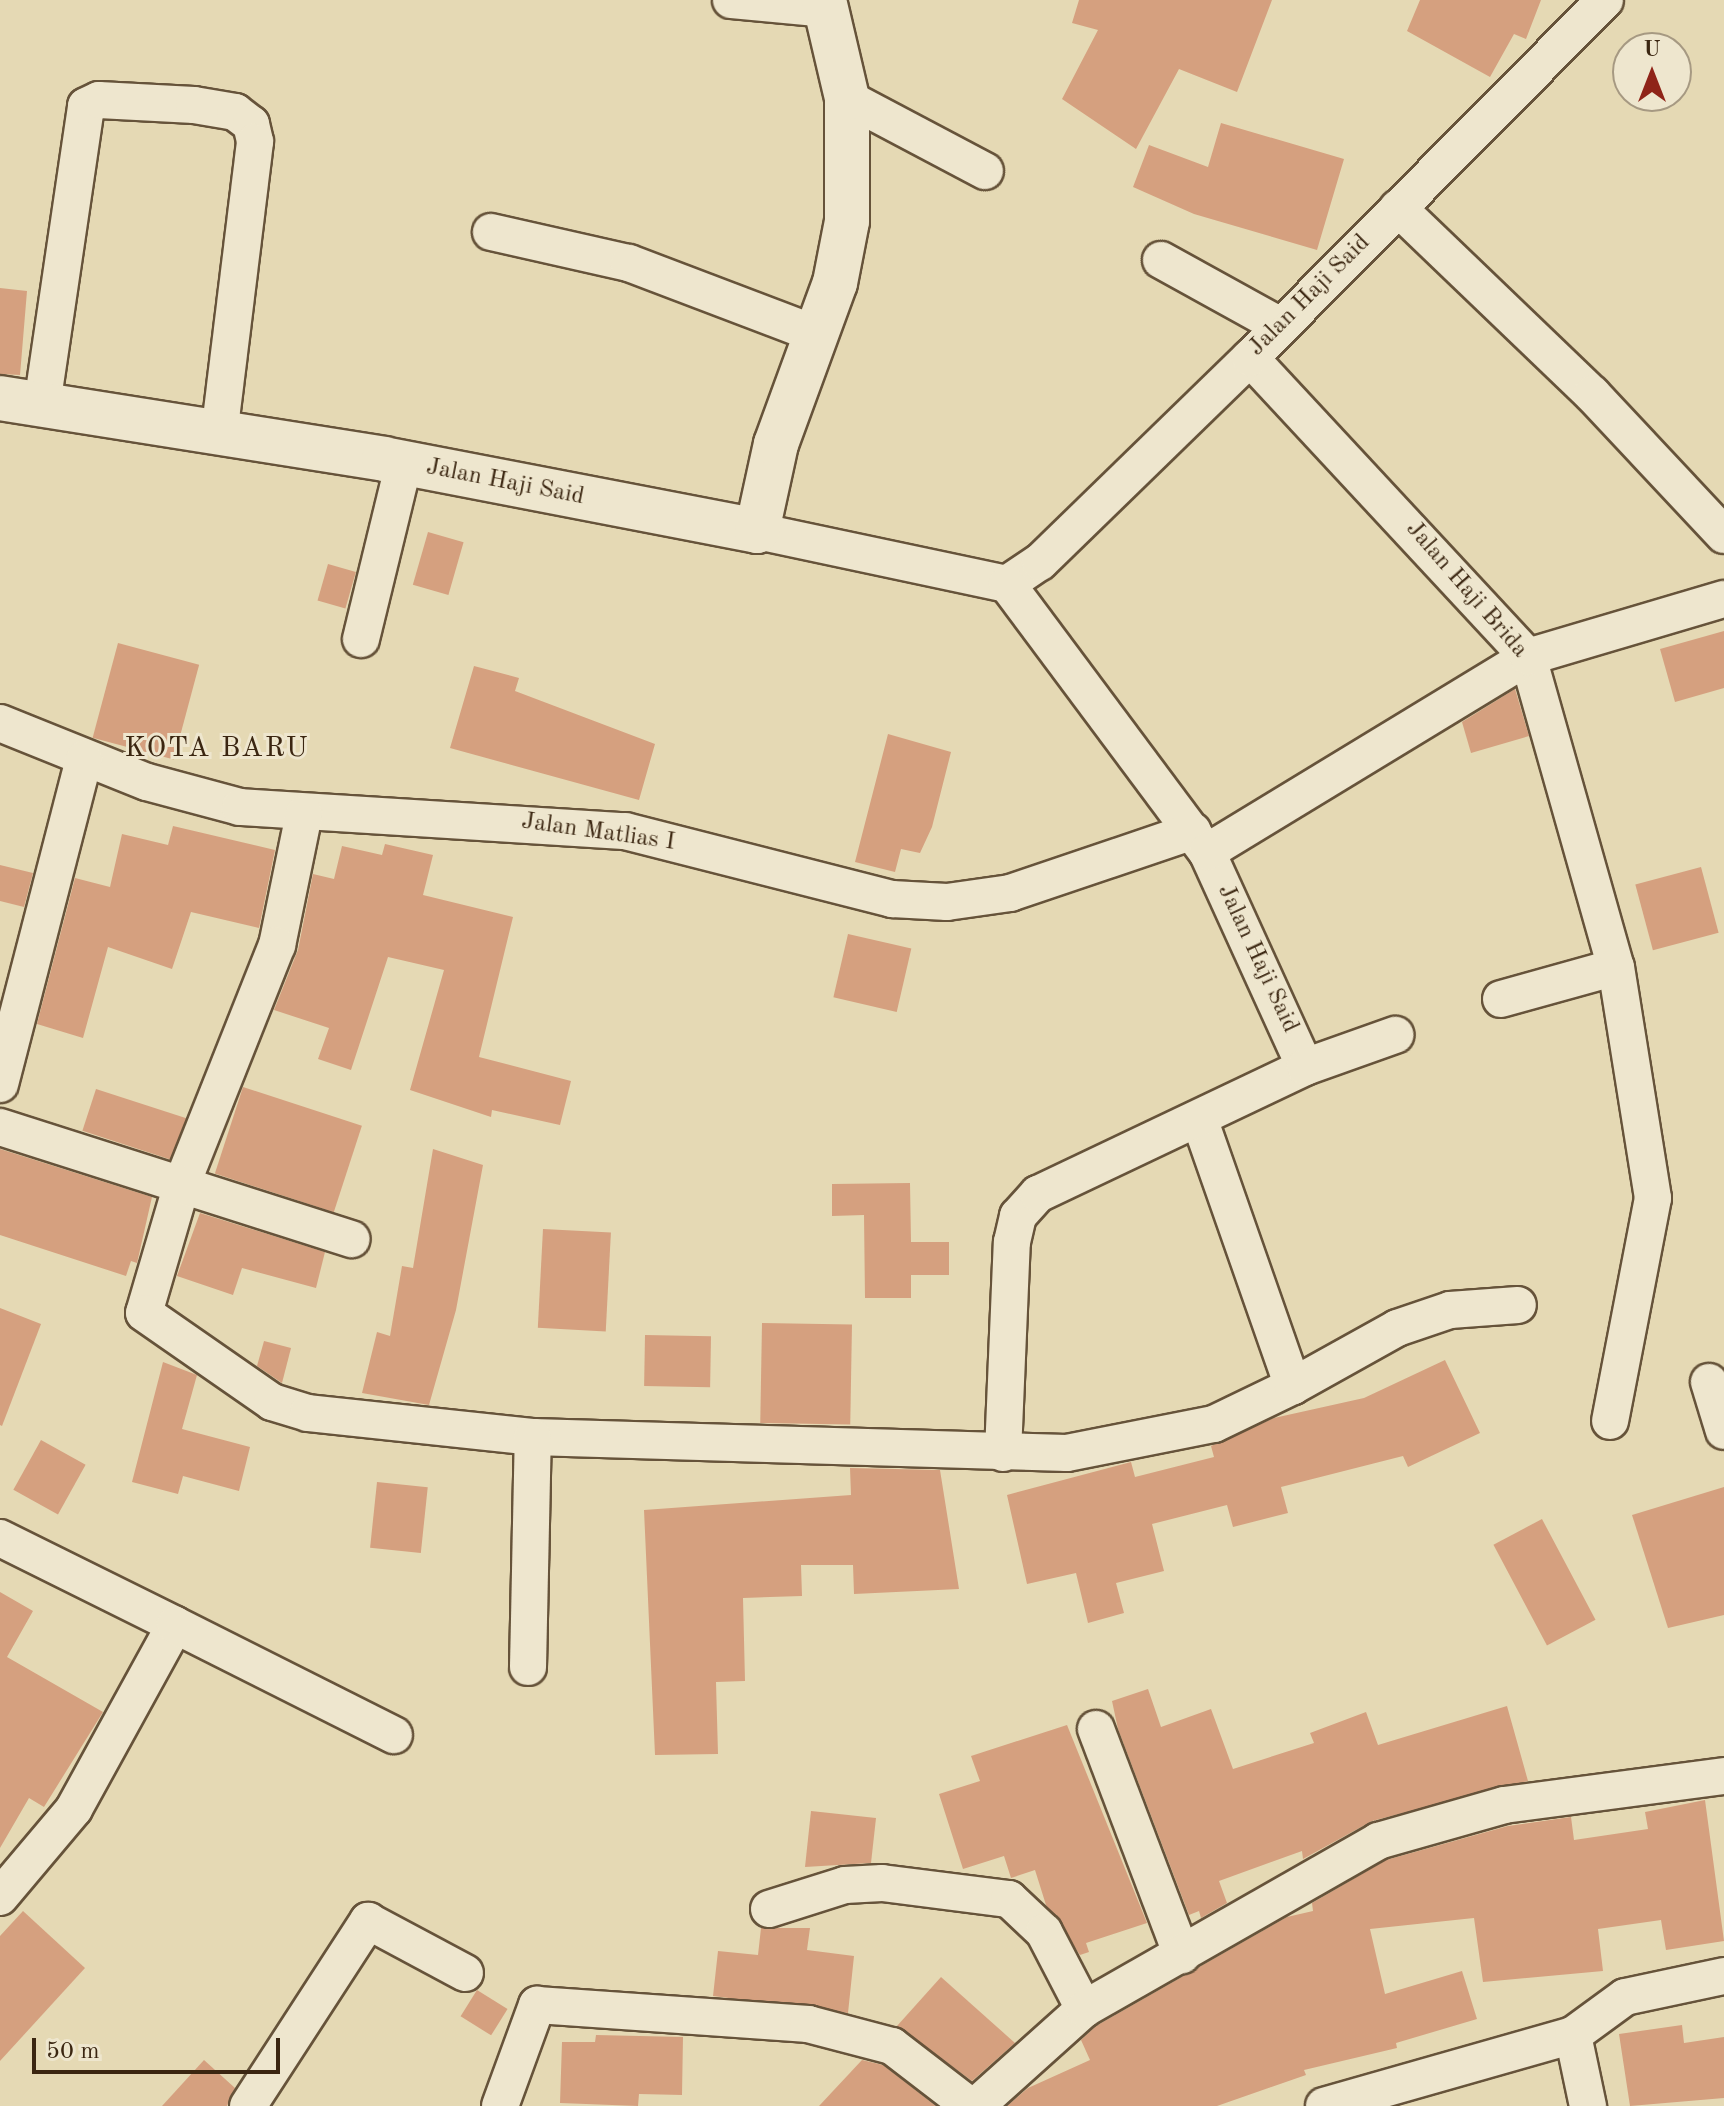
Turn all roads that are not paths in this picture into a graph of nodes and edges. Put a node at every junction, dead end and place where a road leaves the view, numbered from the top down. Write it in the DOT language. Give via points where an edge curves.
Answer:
graph roads {
  1 [pos="731,0"];
  2 [pos="1605,0"];
  3 [pos="825,5"];
  4 [pos="847,98"];
  5 [pos="985,171"];
  6 [pos="1398,208"];
  7 [pos="491,232"];
  8 [pos="1161,260"];
  9 [pos="1277,324"];
  10 [pos="813,333"];
  11 [pos="1250,358"];
  12 [pos="21,402"];
  13 [pos="219,434"];
  14 [pos="404,463"];
  15 [pos="757,531"];
  16 [pos="1724,535"];
  17 [pos="1007,584"];
  18 [pos="1724,599"];
  19 [pos="361,639"];
  20 [pos="1528,657"];
  21 [pos="0,723"];
  22 [pos="84,759"];
  23 [pos="304,814"];
  24 [pos="1200,842"];
  25 [pos="1616,967"];
  26 [pos="1501,999"];
  27 [pos="1395,1035"];
  28 [pos="1305,1067"];
  29 [pos="0,1084"];
  30 [pos="1200,1121"];
  31 [pos="0,1127"];
  32 [pos="182,1184"];
  33 [pos="352,1239"];
  34 [pos="1518,1305"];
  35 [pos="1709,1382"];
  36 [pos="1293,1386"];
  37 [pos="1610,1421"];
  38 [pos="1724,1431"];
  39 [pos="533,1437"];
  40 [pos="1003,1453"];
  41 [pos="0,1538"];
  42 [pos="175,1625"];
  43 [pos="528,1667"];
  44 [pos="1096,1729"];
  45 [pos="394,1735"];
  46 [pos="1724,1776"];
  47 [pos="0,1897"];
  48 [pos="769,1909"];
  49 [pos="1182,1955"];
  50 [pos="465,1973"];
  51 [pos="1724,1976"];
  52 [pos="1084,2009"];
  53 [pos="1573,2035"];
  54 [pos="248,2106"];
  55 [pos="500,2106"];
  56 [pos="970,2106"];
  57 [pos="976,2106"];
  58 [pos="1324,2106"];
  59 [pos="1588,2106"];
  1 -- 3 [label="street"];
  2 -- 6 [label="street, Jalan Haji Said"];
  3 -- 4 [label="street"];
  4 -- 5 [label="street"];
  4 -- 10 [label="street" via="852,164 847,221 835,283"];
  6 -- 9 [label="street, Jalan Haji Said"];
  6 -- 16 [label="street" via="1592,394"];
  7 -- 10 [label="street" via="629,263"];
  8 -- 9 [label="street"];
  9 -- 11 [label="street, Jalan Haji Said"];
  10 -- 15 [label="street" via="776,444"];
  11 -- 17 [label="street, Jalan Haji Said" via="1040,562"];
  11 -- 20 [label="street, Jalan Haji Brida"];
  12 -- 13 [label="street, Jalan Haji Said"];
  12 -- 13 [label="street" via="86,106 99,100 194,105 235,112 251,124 255,142"];
  13 -- 14 [label="street, Jalan Haji Said"];
  14 -- 15 [label="street, Jalan Haji Said"];
  14 -- 19 [label="street"];
  15 -- 17 [label="street, Jalan Haji Said"];
  17 -- 24 [label="street, Jalan Haji Said"];
  18 -- 20 [label="street"];
  20 -- 24 [label="street"];
  20 -- 25 [label="street, Jalan Haji Brida"];
  21 -- 22 [label="street, Jalan Matlias I"];
  22 -- 23 [label="street, Jalan Matlias I" via="198,797"];
  22 -- 29 [label="street"];
  23 -- 24 [label="street, Jalan Matlias I" via="625,831 892,899 947,902 1010,893"];
  23 -- 32 [label="street" via="277,945"];
  24 -- 28 [label="street, Jalan Haji Said"];
  25 -- 26 [label="street"];
  25 -- 37 [label="street, Jalan Haji Brida" via="1653,1198"];
  27 -- 28 [label="street"];
  28 -- 30 [label="street"];
  30 -- 36 [label="street"];
  30 -- 40 [label="street" via="1038,1194 1018,1216"];
  31 -- 32 [label="street"];
  32 -- 33 [label="street"];
  32 -- 39 [label="street" via="144,1313 244,1385 308,1413"];
  34 -- 36 [label="street" via="1450,1310 1397,1328"];
  35 -- 38 [label="street"];
  36 -- 40 [label="street" via="1214,1424 1146,1442"];
  39 -- 40 [label="street"];
  39 -- 43 [label="street"];
  41 -- 42 [label="street"];
  42 -- 45 [label="street"];
  42 -- 47 [label="street" via="65,1822"];
  44 -- 49 [label="street"];
  46 -- 49 [label="street" via="1504,1805 1403,1831 1326,1867"];
  48 -- 52 [label="street" via="845,1885 882,1883 1009,1899 1044,1932"];
  49 -- 52 [label="street"];
  50 -- 54 [label="street" via="368,1921"];
  51 -- 53 [label="street" via="1625,1997"];
  52 -- 57 [label="street"];
  53 -- 58 [label="street"];
  53 -- 59 [label="street"];
  55 -- 56 [label="street" via="537,2005 808,2024 892,2046"];
}
